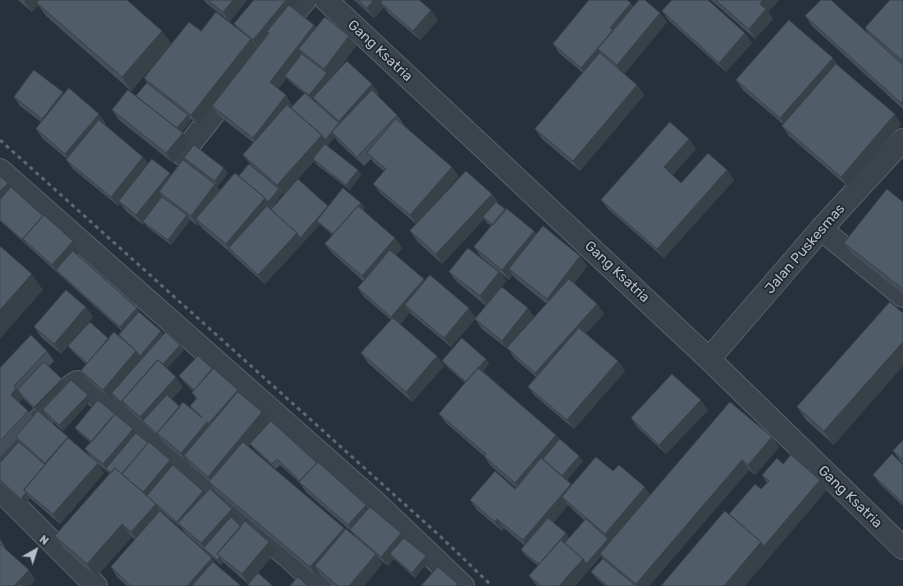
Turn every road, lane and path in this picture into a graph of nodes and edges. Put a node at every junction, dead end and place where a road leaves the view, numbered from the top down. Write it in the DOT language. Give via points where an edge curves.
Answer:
graph roads {
  1 [pos="305,0"];
  2 [pos="326,0"];
  3 [pos="263,51"];
  4 [pos="244,75"];
  5 [pos="902,145"];
  6 [pos="182,154"];
  7 [pos="0,170"];
  8 [pos="821,229"];
  9 [pos="903,296"];
  10 [pos="709,359"];
  11 [pos="0,461"];
  12 [pos="0,490"];
  13 [pos="903,548"];
  14 [pos="96,586"];
  15 [pos="320,586"];
  16 [pos="464,586"];
  1 -- 3 [label="street"];
  2 -- 10 [label="street, Gang Ksatria"];
  4 -- 6 [label="street"];
  5 -- 8 [label="street, Jalan Puskesmas"];
  7 -- 16 [label="street" via="368,496"];
  8 -- 9 [label="street"];
  8 -- 10 [label="street, Jalan Puskesmas"];
  10 -- 13 [label="street, Gang Ksatria"];
  11 -- 15 [label="street" via="77,382 90,390"];
  12 -- 14 [label="street"];
}
